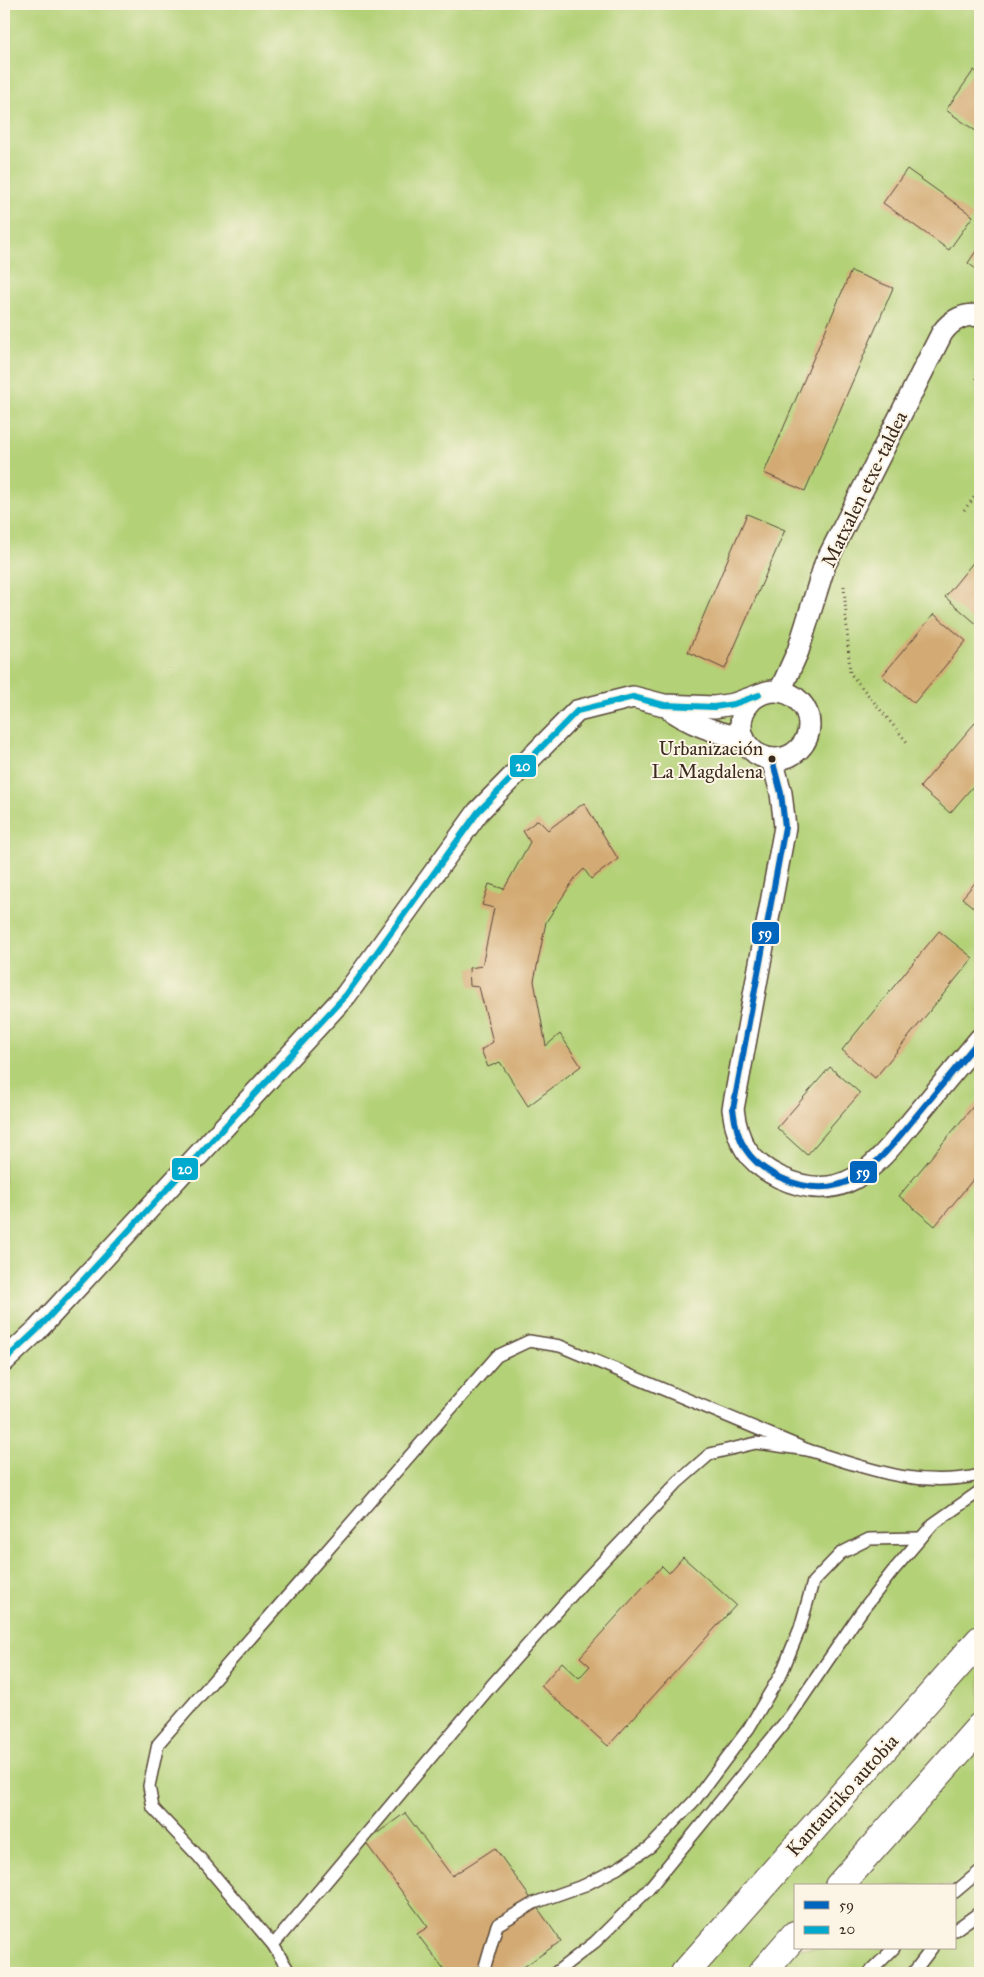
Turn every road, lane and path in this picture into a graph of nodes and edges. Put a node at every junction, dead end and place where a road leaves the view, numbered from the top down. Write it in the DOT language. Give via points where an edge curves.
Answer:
graph roads {
  1 [pos="978,316"];
  2 [pos="980,392"];
  3 [pos="980,490"];
  4 [pos="964,510"];
  5 [pos="826,564"];
  6 [pos="780,691"];
  7 [pos="759,695"];
  8 [pos="664,705"];
  9 [pos="744,739"];
  10 [pos="907,742"];
  11 [pos="772,759"];
  12 [pos="980,1039"];
  13 [pos="4,1361"];
  14 [pos="808,1450"];
  15 [pos="980,1475"];
  16 [pos="980,1491"];
  17 [pos="921,1538"];
  18 [pos="980,1640"];
  19 [pos="980,1727"];
  20 [pos="980,1871"];
  21 [pos="841,1884"];
  22 [pos="956,1891"];
  23 [pos="980,1912"];
  24 [pos="956,1929"];
  25 [pos="794,1937"];
  26 [pos="273,1945"];
  27 [pos="892,1950"];
  28 [pos="931,1950"];
  29 [pos="290,1973"];
  30 [pos="483,1973"];
  31 [pos="555,1973"];
  32 [pos="685,1973"];
  33 [pos="762,1973"];
  34 [pos="869,1973"];
  35 [pos="914,1973"];
  1 -- 2 [label="path" via="977,379"];
  1 -- 5 [label="street, Matxalen etxe-taldea" via="964,316 948,324 942,333"];
  3 -- 4 [label="path"];
  5 -- 6 [label="street, Matxalen etxe-taldea" via="798,651"];
  5 -- 10 [label="path" via="843,572 850,673"];
  6 -- 7 [label="street"];
  6 -- 11 [label="street" via="791,694 800,702 809,723 808,734 799,749 784,758"];
  7 -- 8 [label="street" via="714,707"];
  7 -- 9 [label="street" via="745,709 741,719"];
  8 -- 9 [label="street" via="713,732"];
  8 -- 13 [label="street" via="633,697 578,711 478,812 346,995 37,1330"];
  9 -- 11 [label="street" via="756,753"];
  11 -- 12 [label="street" via="785,827 733,1108 736,1132 751,1157 767,1171 794,1184 823,1188 844,1183 875,1165"];
  14 -- 15 [label="lane" via="888,1475 928,1480"];
  14 -- 26 [label="lane" via="756,1443 710,1454 678,1482 491,1686"];
  14 -- 26 [label="lane" via="560,1346 529,1341 498,1356 158,1744 149,1786 153,1808"];
  16 -- 17 [label="lane" via="933,1524"];
  17 -- 30 [label="lane" via="869,1539 841,1553 813,1582 800,1628 782,1672 750,1728 695,1800 650,1846 618,1868 585,1885 534,1903 497,1925"];
  17 -- 31 [label="lane" via="861,1612 790,1716 653,1884 595,1942"];
  18 -- 32 [label="highway, Kantauriko autobia"];
  19 -- 21 [label="highway"];
  20 -- 22 [label="lane"];
  23 -- 24 [label="lane"];
  25 -- 33 [label="highway"];
  26 -- 29 [label="lane"];
  27 -- 34 [label="lane"];
  28 -- 35 [label="lane"];
}
